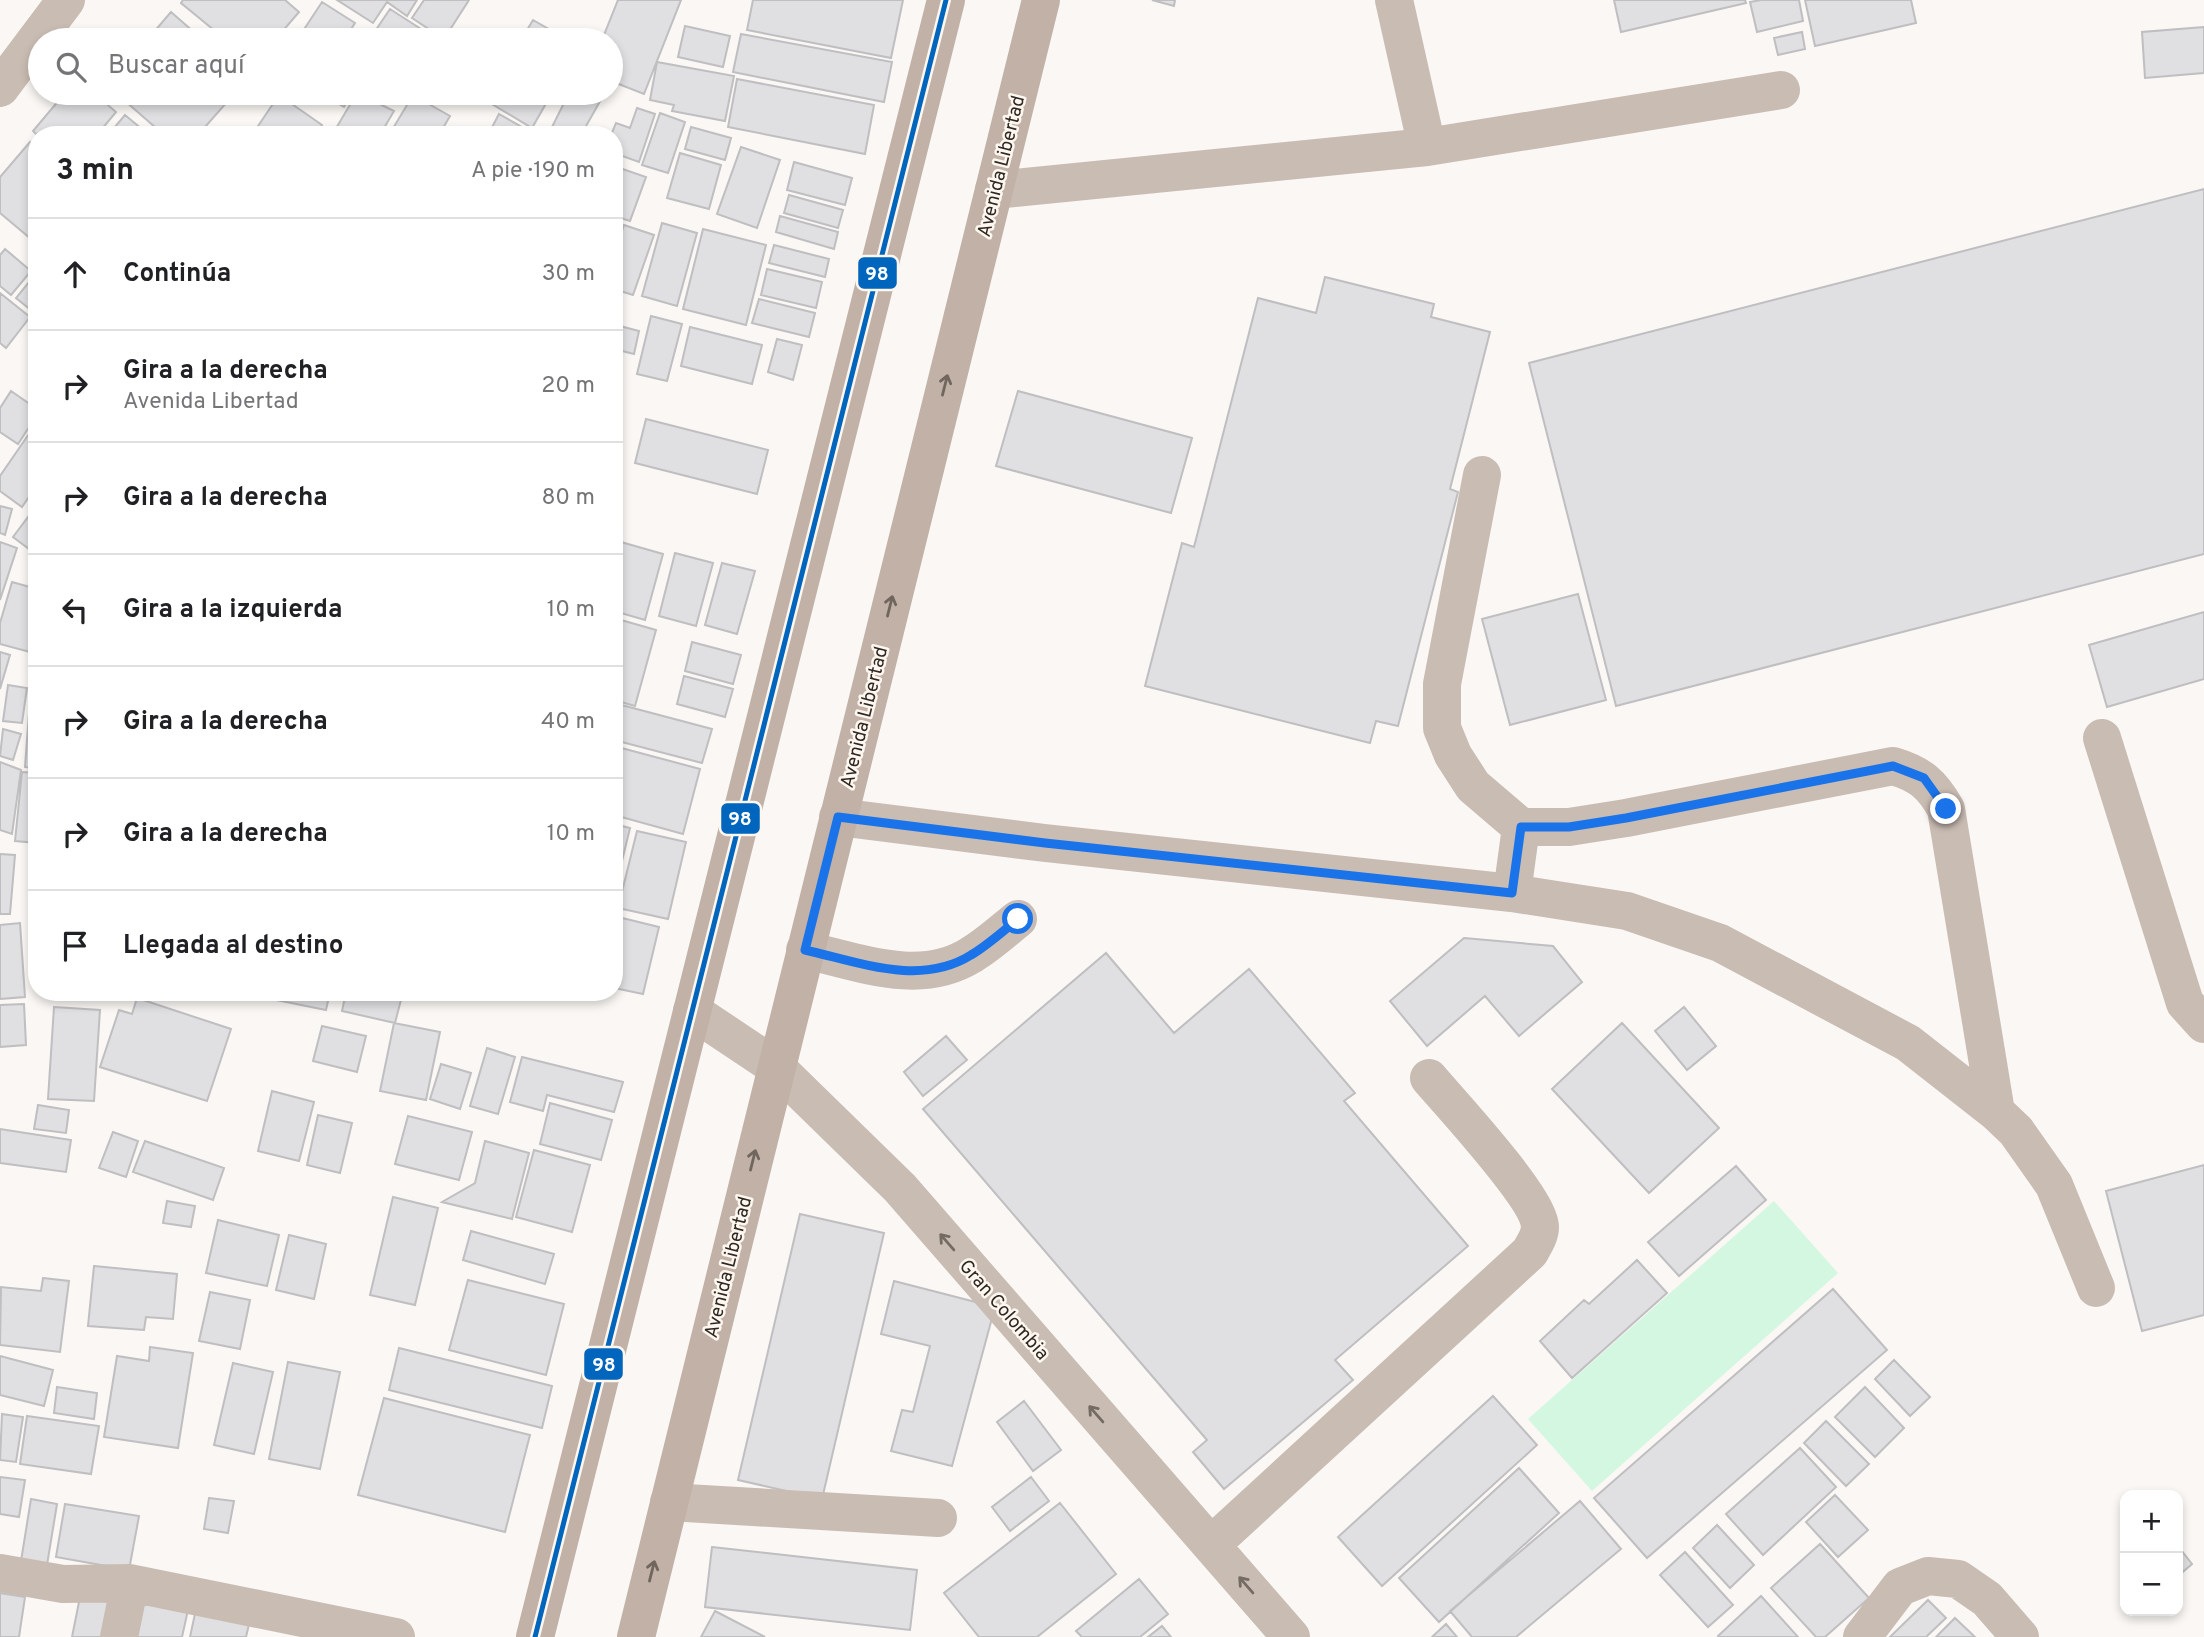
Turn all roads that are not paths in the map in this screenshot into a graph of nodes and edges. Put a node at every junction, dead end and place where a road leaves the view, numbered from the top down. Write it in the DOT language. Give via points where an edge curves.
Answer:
graph roads {
  1 [pos="66,0"];
  2 [pos="946,0"];
  3 [pos="1041,0"];
  4 [pos="1394,0"];
  5 [pos="45,28"];
  6 [pos="28,51"];
  7 [pos="0,88"];
  8 [pos="1781,90"];
  9 [pos="1427,146"];
  10 [pos="994,190"];
  11 [pos="1482,475"];
  12 [pos="2102,738"];
  13 [pos="838,817"];
  14 [pos="1521,827"];
  15 [pos="1512,893"];
  16 [pos="1018,919"];
  17 [pos="805,950"];
  18 [pos="692,1011"];
  19 [pos="2204,1024"];
  20 [pos="776,1067"];
  21 [pos="1429,1078"];
  22 [pos="1996,1112"];
  23 [pos="2096,1288"];
  24 [pos="669,1502"];
  25 [pos="938,1518"];
  26 [pos="1211,1545"];
  27 [pos="0,1573"];
  28 [pos="130,1583"];
  29 [pos="542,1632"];
  30 [pos="119,1637"];
  31 [pos="396,1637"];
  32 [pos="636,1637"];
  33 [pos="1291,1637"];
  34 [pos="1862,1637"];
  35 [pos="2020,1637"];
  1 -- 5 [label="street"];
  2 -- 18 [label="main road"];
  3 -- 10 [label="main road, Avenida Libertad"];
  4 -- 9 [label="street"];
  6 -- 7 [label="street"];
  8 -- 9 [label="street"];
  9 -- 10 [label="street"];
  13 -- 10 [label="main road, Avenida Libertad, one-way"];
  11 -- 14 [label="street" via="1442,684 1442,728 1473,786"];
  12 -- 19 [label="street" via="2185,1003"];
  13 -- 15 [label="street"];
  13 -- 17 [label="main road, Avenida Libertad"];
  14 -- 15 [label="street"];
  14 -- 22 [label="street" via="1569,827 1626,818 1893,766 1924,778 1946,809"];
  15 -- 22 [label="street" via="1627,911 1720,943 1908,1043"];
  16 -- 17 [label="street" via="971,956 919,973"];
  17 -- 20 [label="main road, Avenida Libertad"];
  18 -- 20 [label="street, Gran Colombia"];
  18 -- 29 [label="main road"];
  24 -- 20 [label="main road, Avenida Libertad, one-way"];
  26 -- 20 [label="street, Gran Colombia, one-way" via="900,1188"];
  21 -- 26 [label="street" via="1534,1207 1540,1225 1538,1237 1530,1252"];
  22 -- 23 [label="street" via="2016,1131 2054,1185"];
  24 -- 25 [label="street"];
  32 -- 24 [label="main road, Avenida Libertad, one-way"];
  33 -- 26 [label="street, Gran Colombia, one-way"];
  27 -- 28 [label="street" via="63,1584"];
  28 -- 30 [label="street"];
  28 -- 31 [label="street"];
  34 -- 35 [label="street" via="1900,1587 1927,1576 1958,1579 1987,1599"];
}
